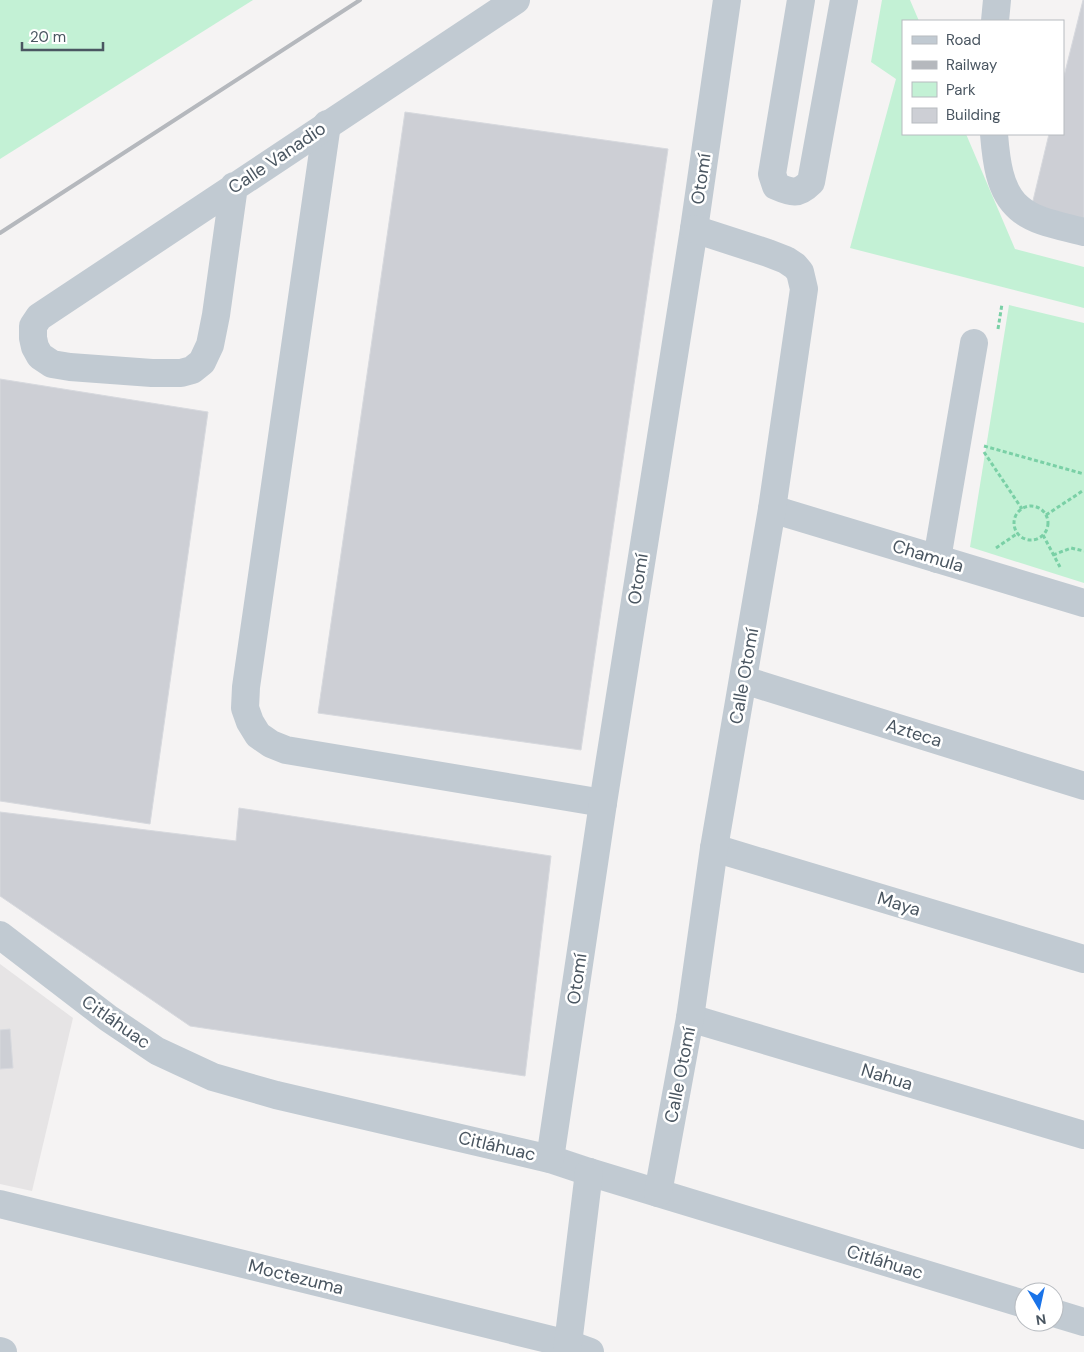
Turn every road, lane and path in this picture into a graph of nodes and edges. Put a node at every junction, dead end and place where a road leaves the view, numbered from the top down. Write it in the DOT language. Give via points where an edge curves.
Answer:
graph roads {
  1 [pos="516,0"];
  2 [pos="727,0"];
  3 [pos="801,0"];
  4 [pos="844,0"];
  5 [pos="997,0"];
  6 [pos="995,20"];
  7 [pos="327,124"];
  8 [pos="994,135"];
  9 [pos="234,186"];
  10 [pos="694,229"];
  11 [pos="1084,232"];
  12 [pos="1002,304"];
  13 [pos="986,338"];
  14 [pos="1084,474"];
  15 [pos="1084,490"];
  16 [pos="772,508"];
  17 [pos="1022,508"];
  18 [pos="1046,515"];
  19 [pos="1018,533"];
  20 [pos="1043,535"];
  21 [pos="1084,551"];
  22 [pos="989,553"];
  23 [pos="1053,555"];
  24 [pos="937,559"];
  25 [pos="1062,570"];
  26 [pos="1084,603"];
  27 [pos="744,680"];
  28 [pos="1084,786"];
  29 [pos="603,803"];
  30 [pos="714,848"];
  31 [pos="0,935"];
  32 [pos="1084,960"];
  33 [pos="690,1018"];
  34 [pos="1084,1135"];
  35 [pos="550,1158"];
  36 [pos="589,1172"];
  37 [pos="658,1193"];
  38 [pos="0,1204"];
  39 [pos="1014,1301"];
  40 [pos="1064,1316"];
  41 [pos="1084,1322"];
  42 [pos="575,1349"];
  1 -- 7 [label="street, Calle Vanadio"];
  2 -- 10 [label="street, Otomí"];
  3 -- 4 [label="street" via="772,174 776,186 790,192 803,190 811,182"];
  5 -- 6 [label="street"];
  7 -- 9 [label="street, Calle Vanadio"];
  7 -- 29 [label="street" via="246,687 245,708 250,722 258,734 286,750"];
  8 -- 11 [label="street" via="1000,178 1019,208 1031,216"];
  9 -- 9 [label="street, Calle Vanadio" via="39,317 33,326 32,338 40,356 52,364 70,367 152,373 181,373 202,362 210,345 216,315"];
  10 -- 16 [label="street, Calle Otomí" via="786,260 795,266 803,280 803,299"];
  10 -- 29 [label="street, Otomí"];
  12 -- 13 [label="path"];
  13 -- 24 [label="street"];
  14 -- 17 [label="path" via="979,445"];
  15 -- 18 [label="path"];
  16 -- 24 [label="street, Chamula"];
  16 -- 27 [label="street, Calle Otomí"];
  17 -- 18 [label="path" via="1039,507"];
  17 -- 19 [label="path" via="1015,517"];
  18 -- 20 [label="path" via="1048,525"];
  19 -- 20 [label="path" via="1033,539"];
  19 -- 22 [label="path"];
  20 -- 23 [label="path"];
  21 -- 23 [label="path" via="1071,548"];
  23 -- 25 [label="path"];
  24 -- 26 [label="street, Chamula"];
  27 -- 28 [label="street, Azteca"];
  27 -- 30 [label="street, Calle Otomí"];
  29 -- 35 [label="street, Otomí"];
  30 -- 32 [label="street, Maya"];
  30 -- 33 [label="street, Calle Otomí"];
  31 -- 35 [label="street, Citláhuac" via="108,1018 157,1051 213,1077 276,1095"];
  33 -- 34 [label="street, Nahua"];
  33 -- 37 [label="street, Calle Otomí"];
  35 -- 36 [label="street, Citláhuac"];
  36 -- 37 [label="street, Citláhuac"];
  36 -- 42 [label="street"];
  37 -- 39 [label="street, Citláhuac"];
  38 -- 42 [label="street, Moctezuma"];
  40 -- 41 [label="street"];
}
